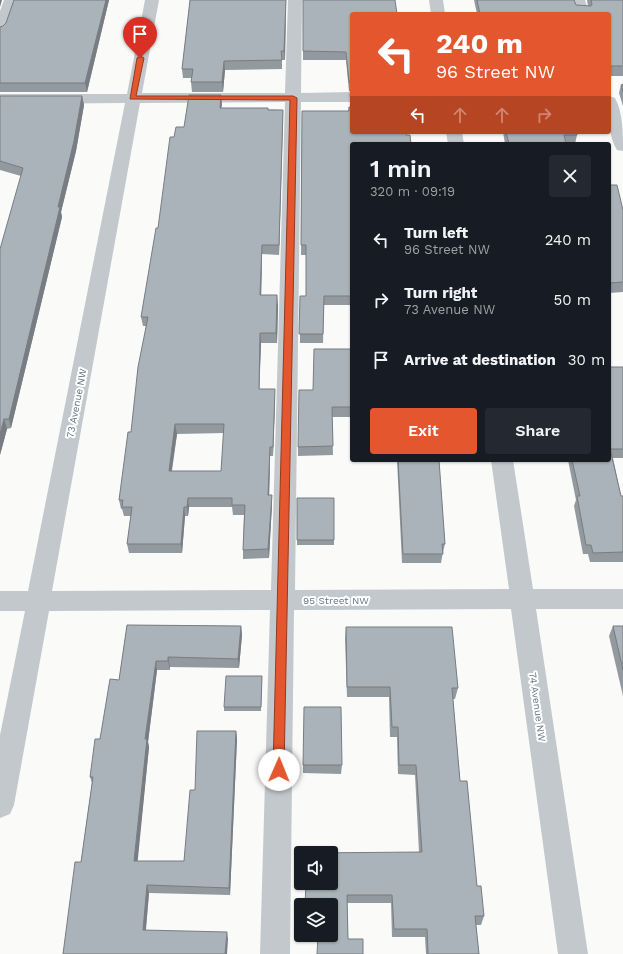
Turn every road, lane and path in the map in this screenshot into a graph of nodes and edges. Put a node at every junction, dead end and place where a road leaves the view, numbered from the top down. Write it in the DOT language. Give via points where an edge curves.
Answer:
graph roads {
  1 [pos="11,0"];
  2 [pos="152,0"];
  3 [pos="295,0"];
  4 [pos="436,0"];
  5 [pos="578,0"];
  6 [pos="438,12"];
  7 [pos="581,12"];
  8 [pos="0,32"];
  9 [pos="350,97"];
  10 [pos="611,97"];
  11 [pos="623,97"];
  12 [pos="133,98"];
  13 [pos="293,98"];
  14 [pos="0,99"];
  15 [pos="611,107"];
  16 [pos="623,146"];
  17 [pos="502,462"];
  18 [pos="623,599"];
  19 [pos="282,600"];
  20 [pos="522,600"];
  21 [pos="0,601"];
  22 [pos="39,601"];
  23 [pos="0,805"];
  24 [pos="275,954"];
  25 [pos="573,954"];
  1 -- 8 [label="street"];
  2 -- 12 [label="street, 73 Avenue NW"];
  3 -- 13 [label="street"];
  4 -- 6 [label="street"];
  5 -- 7 [label="street"];
  9 -- 13 [label="street"];
  10 -- 11 [label="street"];
  12 -- 13 [label="street"];
  12 -- 14 [label="street"];
  12 -- 22 [label="street, 73 Avenue NW"];
  13 -- 19 [label="street"];
  15 -- 16 [label="street"];
  17 -- 20 [label="street, 74 Avenue NW"];
  18 -- 20 [label="street, 95 Street NW"];
  19 -- 20 [label="street, 95 Street NW"];
  19 -- 22 [label="street, 95 Street NW"];
  19 -- 24 [label="street"];
  20 -- 25 [label="street, 74 Avenue NW"];
  21 -- 22 [label="street, 95 Street NW"];
  22 -- 23 [label="street, 73 Avenue NW"];
}
